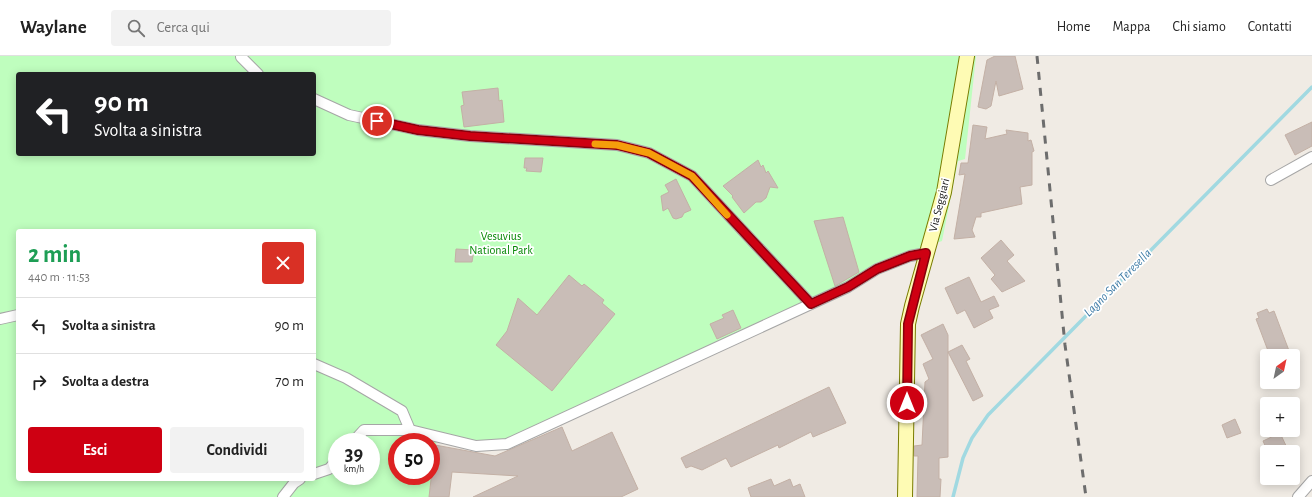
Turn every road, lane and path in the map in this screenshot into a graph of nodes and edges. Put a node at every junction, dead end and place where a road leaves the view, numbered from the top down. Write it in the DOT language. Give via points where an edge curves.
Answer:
graph roads {
  1 [pos="967,56"];
  2 [pos="241,57"];
  3 [pos="256,72"];
  4 [pos="316,100"];
  5 [pos="1312,157"];
  6 [pos="1271,180"];
  7 [pos="926,253"];
  8 [pos="811,304"];
  9 [pos="16,315"];
  10 [pos="0,319"];
  11 [pos="316,365"];
  12 [pos="410,430"];
  13 [pos="361,433"];
  14 [pos="328,469"];
  15 [pos="316,473"];
  16 [pos="297,481"];
  17 [pos="1312,481"];
  18 [pos="283,497"];
  19 [pos="905,497"];
  20 [pos="1298,497"];
  1 -- 7 [label="main road, Via Seggiari" via="944,192"];
  2 -- 3 [label="street"];
  4 -- 8 [label="street" via="349,114 418,130 470,136 617,145 649,153 692,176"];
  5 -- 6 [label="street"];
  7 -- 8 [label="street" via="910,256 877,269 848,287"];
  7 -- 19 [label="main road, Via Seggiari" via="908,324"];
  8 -- 12 [label="street" via="507,444 476,446"];
  9 -- 10 [label="street"];
  11 -- 12 [label="street" via="346,378 402,411"];
  12 -- 13 [label="street" via="364,430"];
  14 -- 15 [label="street"];
  16 -- 18 [label="street"];
  17 -- 20 [label="street"];
}
